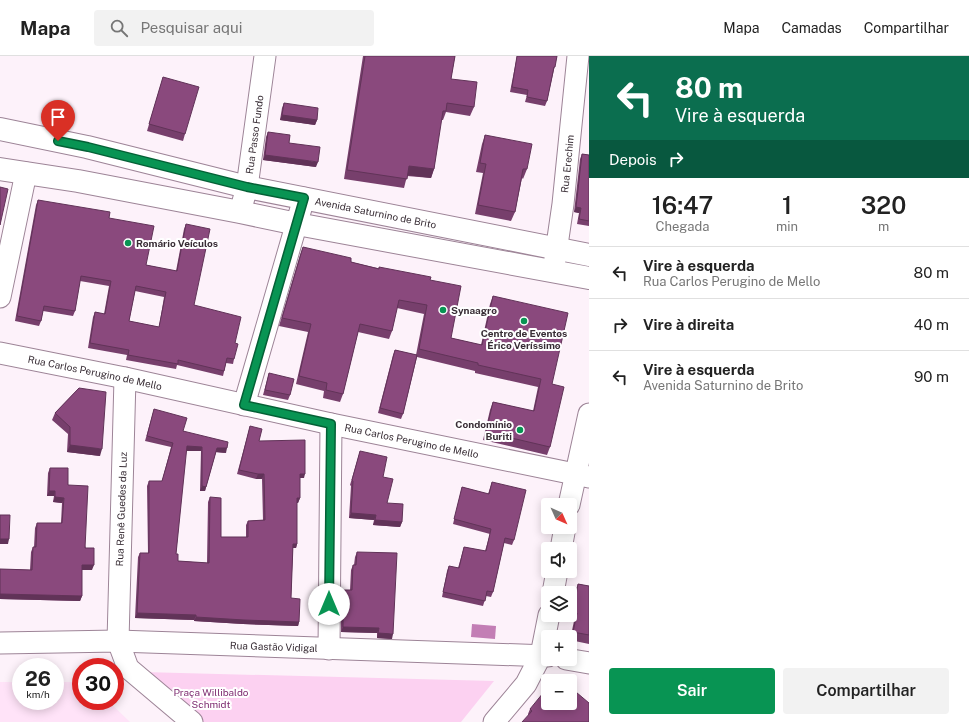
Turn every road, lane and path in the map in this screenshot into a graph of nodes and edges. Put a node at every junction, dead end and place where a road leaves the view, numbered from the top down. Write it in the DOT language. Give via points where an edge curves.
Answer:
graph roads {
  1 [pos="265,56"];
  2 [pos="578,56"];
  3 [pos="0,129"];
  4 [pos="88,147"];
  5 [pos="0,169"];
  6 [pos="175,169"];
  7 [pos="26,173"];
  8 [pos="78,181"];
  9 [pos="247,187"];
  10 [pos="167,198"];
  11 [pos="304,198"];
  12 [pos="240,212"];
  13 [pos="297,224"];
  14 [pos="556,249"];
  15 [pos="589,255"];
  16 [pos="553,271"];
  17 [pos="589,278"];
  18 [pos="0,297"];
  19 [pos="0,354"];
  20 [pos="125,378"];
  21 [pos="244,405"];
  22 [pos="589,414"];
  23 [pos="331,424"];
  24 [pos="582,476"];
  25 [pos="572,498"];
  26 [pos="118,641"];
  27 [pos="0,643"];
  28 [pos="329,649"];
  29 [pos="541,655"];
  30 [pos="541,661"];
  31 [pos="577,661"];
  32 [pos="589,663"];
  33 [pos="192,722"];
  34 [pos="494,722"];
  1 -- 9 [label="street, Rua Passo Fundo"];
  2 -- 14 [label="street, Rua Erechim"];
  3 -- 4 [label="main road, Avenida Saturnino de Brito"];
  4 -- 6 [label="main road, Avenida Saturnino de Brito"];
  4 -- 8 [label="main road"];
  5 -- 7 [label="main road"];
  6 -- 9 [label="main road, Avenida Saturnino de Brito"];
  6 -- 10 [label="main road"];
  7 -- 8 [label="main road"];
  7 -- 18 [label="street"];
  8 -- 10 [label="main road"];
  9 -- 11 [label="main road, Avenida Saturnino de Brito"];
  9 -- 12 [label="street, Rua Passo Fundo"];
  10 -- 12 [label="main road"];
  11 -- 13 [label="street"];
  11 -- 14 [label="main road, Avenida Saturnino de Brito"];
  12 -- 13 [label="main road"];
  13 -- 16 [label="main road"];
  13 -- 21 [label="street"];
  14 -- 15 [label="main road, Avenida Saturnino de Brito"];
  14 -- 16 [label="street, Rua Erechim"];
  16 -- 17 [label="main road"];
  19 -- 20 [label="street, Rua Carlos Perugino de Mello"];
  20 -- 21 [label="street, Rua Carlos Perugino de Mello"];
  20 -- 26 [label="street, Rua Renê Guedes da Luz"];
  21 -- 23 [label="street, Rua Carlos Perugino de Mello"];
  22 -- 24 [label="street"];
  23 -- 24 [label="street, Rua Carlos Perugino de Mello"];
  23 -- 28 [label="street"];
  24 -- 25 [label="street"];
  26 -- 27 [label="street, Rua Gastão Vidigal"];
  26 -- 28 [label="street, Rua Gastão Vidigal"];
  26 -- 33 [label="street" via="128,668"];
  28 -- 29 [label="street, Rua Gastão Vidigal"];
  30 -- 34 [label="street" via="526,684"];
  31 -- 32 [label="street"];
}
